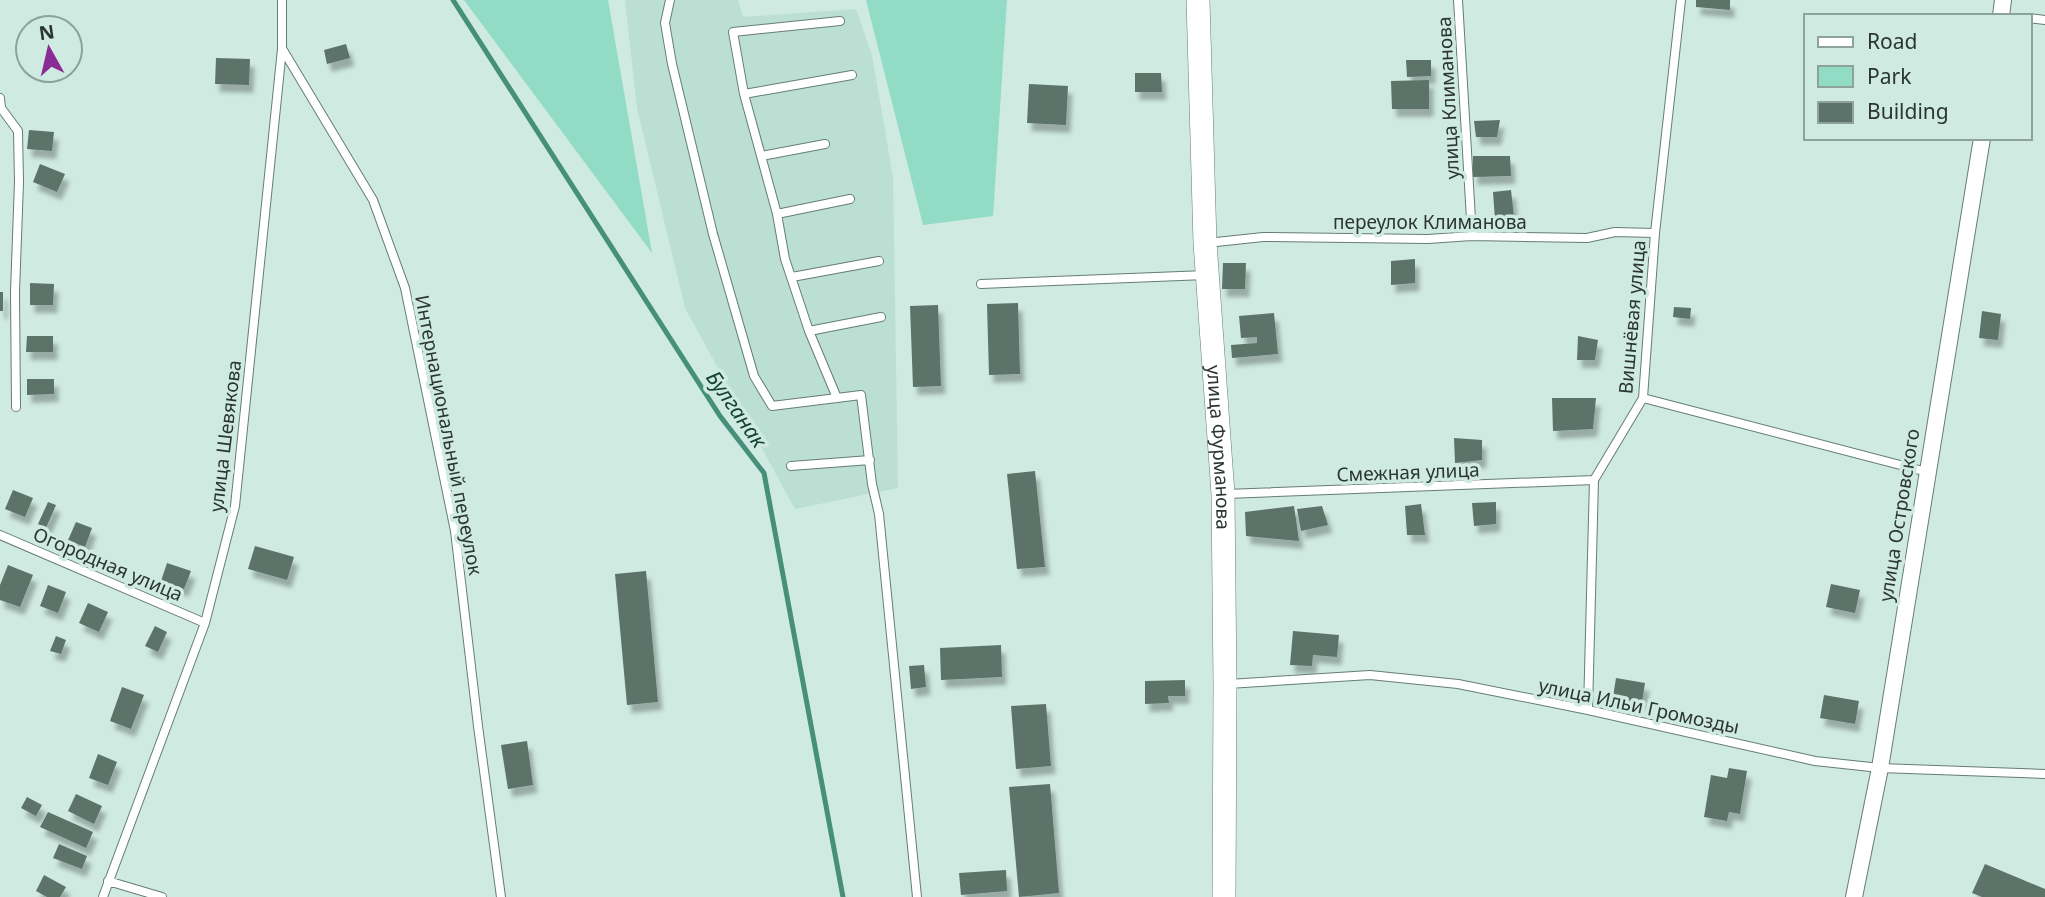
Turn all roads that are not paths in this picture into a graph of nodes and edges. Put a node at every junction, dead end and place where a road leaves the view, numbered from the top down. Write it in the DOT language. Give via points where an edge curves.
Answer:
graph roads {
  1 [pos="282,0"];
  2 [pos="670,0"];
  3 [pos="1198,0"];
  4 [pos="1458,0"];
  5 [pos="1681,0"];
  6 [pos="840,21"];
  7 [pos="282,49"];
  8 [pos="852,75"];
  9 [pos="744,94"];
  10 [pos="0,97"];
  11 [pos="0,108"];
  12 [pos="1983,140"];
  13 [pos="825,144"];
  14 [pos="761,156"];
  15 [pos="850,199"];
  16 [pos="777,214"];
  17 [pos="1655,233"];
  18 [pos="1472,236"];
  19 [pos="1205,243"];
  20 [pos="878,261"];
  21 [pos="1207,275"];
  22 [pos="792,276"];
  23 [pos="981,284"];
  24 [pos="881,317"];
  25 [pos="809,331"];
  26 [pos="836,398"];
  27 [pos="1643,398"];
  28 [pos="16,407"];
  29 [pos="870,460"];
  30 [pos="791,466"];
  31 [pos="1927,472"];
  32 [pos="1594,480"];
  33 [pos="1223,494"];
  34 [pos="0,535"];
  35 [pos="205,623"];
  36 [pos="1225,684"];
  37 [pos="1588,710"];
  38 [pos="1880,768"];
  39 [pos="2045,774"];
  40 [pos="108,881"];
  41 [pos="103,897"];
  42 [pos="162,897"];
  43 [pos="501,897"];
  44 [pos="917,897"];
  45 [pos="1224,897"];
  46 [pos="1854,897"];
  1 -- 7 [label="lane, улица Шевякова"];
  2 -- 26 [label="lane" via="665,23 672,64 713,234 754,376 772,406"];
  3 -- 19 [label="main road, улица Фурманова"];
  4 -- 18 [label="lane, улица Климанова"];
  5 -- 17 [label="lane, Вишнёвая улица"];
  6 -- 9 [label="lane" via="733,32"];
  7 -- 35 [label="lane, улица Шевякова" via="235,506"];
  7 -- 43 [label="lane, Интернациональный переулок" via="373,201 405,288 455,531"];
  8 -- 9 [label="lane"];
  9 -- 14 [label="lane"];
  10 -- 11 [label="lane"];
  11 -- 28 [label="lane" via="18,131"];
  12 -- 31 [label="street, улица Островского"];
  13 -- 14 [label="lane"];
  14 -- 16 [label="lane"];
  15 -- 16 [label="lane"];
  16 -- 22 [label="lane"];
  17 -- 18 [label="lane, переулок Климанова" via="1615,232 1587,238"];
  17 -- 27 [label="lane, Вишнёвая улица"];
  18 -- 19 [label="lane, переулок Климанова" via="1263,236"];
  19 -- 21 [label="main road, улица Фурманова"];
  20 -- 22 [label="lane"];
  21 -- 23 [label="lane"];
  21 -- 33 [label="main road, улица Фурманова"];
  22 -- 25 [label="lane"];
  24 -- 25 [label="lane"];
  25 -- 26 [label="lane"];
  26 -- 29 [label="lane" via="861,395"];
  27 -- 31 [label="lane"];
  27 -- 32 [label="lane, Вишнёвая улица"];
  29 -- 30 [label="lane"];
  29 -- 44 [label="lane"];
  31 -- 38 [label="street, улица Островского"];
  32 -- 33 [label="lane, Смежная улица"];
  32 -- 37 [label="lane, Вишнёвая улица"];
  33 -- 36 [label="main road, улица Фурманова"];
  34 -- 35 [label="lane, Огородная улица"];
  35 -- 40 [label="lane, улица Шевякова"];
  36 -- 37 [label="lane, улица Ильи Громозды" via="1370,676 1458,684"];
  36 -- 45 [label="main road, улица Фурманова"];
  37 -- 38 [label="lane, улица Ильи Громозды" via="1815,761"];
  38 -- 39 [label="lane, улица Ильи Громозды"];
  38 -- 46 [label="street, улица Островского"];
  40 -- 41 [label="lane, улица Шевякова"];
  40 -- 42 [label="lane"];
}
